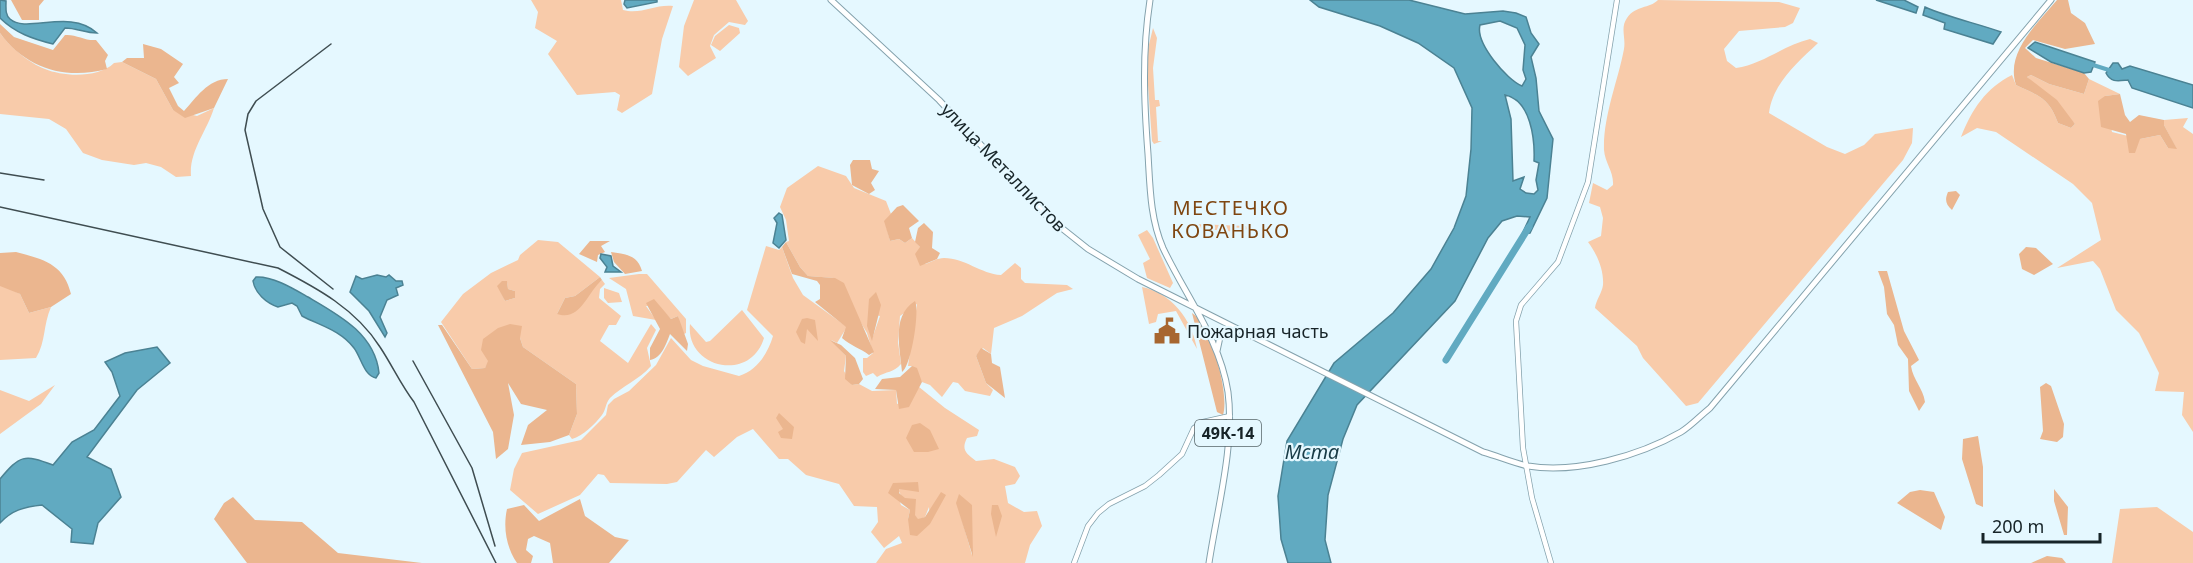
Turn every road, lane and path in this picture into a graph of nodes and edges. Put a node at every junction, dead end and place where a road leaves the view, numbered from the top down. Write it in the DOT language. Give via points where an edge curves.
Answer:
graph roads {
  1 [pos="831,0"];
  2 [pos="1150,0"];
  3 [pos="1617,0"];
  4 [pos="2051,0"];
  5 [pos="1195,308"];
  6 [pos="1237,329"];
  7 [pos="1217,351"];
  8 [pos="1230,416"];
  9 [pos="1527,465"];
  10 [pos="1074,563"];
  11 [pos="1209,563"];
  12 [pos="1551,563"];
  1 -- 5 [label="main road, улица Металлистов" via="939,100 1058,225 1112,265"];
  2 -- 5 [label="main road" via="1143,84 1151,203 1162,246"];
  3 -- 9 [label="street" via="1588,182 1558,262 1521,306 1516,321 1522,448"];
  4 -- 9 [label="main road, улица Металлистов" via="1710,408 1682,431 1648,447 1580,465"];
  5 -- 6 [label="main road, улица Металлистов"];
  5 -- 7 [label="main road, 49К-14"];
  6 -- 7 [label="main road" via="1227,329 1220,337"];
  6 -- 9 [label="main road, улица Металлистов" via="1483,452"];
  7 -- 8 [label="main road, 49К-14"];
  8 -- 10 [label="street" via="1194,428 1182,454 1159,475 1098,513 1088,526"];
  8 -- 11 [label="main road, 49К-14"];
  9 -- 12 [label="street"];
}
